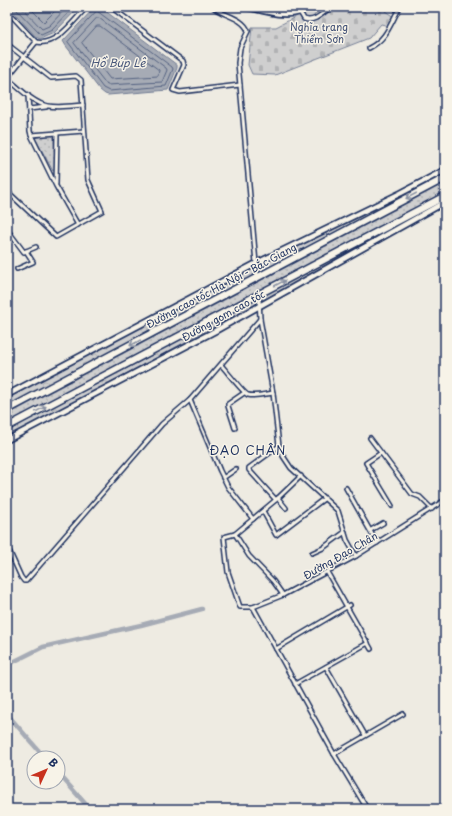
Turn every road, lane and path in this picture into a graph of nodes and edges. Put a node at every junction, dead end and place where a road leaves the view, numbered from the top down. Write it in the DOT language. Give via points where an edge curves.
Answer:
graph roads {
  1 [pos="87,7"];
  2 [pos="111,7"];
  3 [pos="213,7"];
  4 [pos="248,7"];
  5 [pos="332,7"];
  6 [pos="400,7"];
  7 [pos="300,10"];
  8 [pos="7,11"];
  9 [pos="36,42"];
  10 [pos="7,44"];
  11 [pos="369,48"];
  12 [pos="23,56"];
  13 [pos="7,78"];
  14 [pos="240,85"];
  15 [pos="28,95"];
  16 [pos="83,105"];
  17 [pos="50,106"];
  18 [pos="29,108"];
  19 [pos="84,131"];
  20 [pos="57,134"];
  21 [pos="32,135"];
  22 [pos="445,170"];
  23 [pos="445,178"];
  24 [pos="56,186"];
  25 [pos="7,191"];
  26 [pos="445,196"];
  27 [pos="445,202"];
  28 [pos="78,225"];
  29 [pos="7,233"];
  30 [pos="36,247"];
  31 [pos="26,251"];
  32 [pos="257,263"];
  33 [pos="17,269"];
  34 [pos="257,274"];
  35 [pos="259,298"];
  36 [pos="260,305"];
  37 [pos="260,319"];
  38 [pos="221,365"];
  39 [pos="244,393"];
  40 [pos="273,393"];
  41 [pos="7,395"];
  42 [pos="190,400"];
  43 [pos="7,410"];
  44 [pos="7,428"];
  45 [pos="235,428"];
  46 [pos="370,438"];
  47 [pos="7,440"];
  48 [pos="280,446"];
  49 [pos="381,453"];
  50 [pos="236,469"];
  51 [pos="301,476"];
  52 [pos="223,478"];
  53 [pos="346,488"];
  54 [pos="325,498"];
  55 [pos="277,499"];
  56 [pos="445,500"];
  57 [pos="392,506"];
  58 [pos="286,508"];
  59 [pos="432,509"];
  60 [pos="263,511"];
  61 [pos="254,519"];
  62 [pos="383,523"];
  63 [pos="370,530"];
  64 [pos="345,532"];
  65 [pos="235,534"];
  66 [pos="377,543"];
  67 [pos="7,546"];
  68 [pos="312,553"];
  69 [pos="356,556"];
  70 [pos="327,572"];
  71 [pos="283,595"];
  72 [pos="349,606"];
  73 [pos="253,607"];
  74 [pos="368,643"];
  75 [pos="276,648"];
  76 [pos="371,649"];
  77 [pos="326,667"];
  78 [pos="295,684"];
  79 [pos="403,714"];
  80 [pos="365,735"];
  81 [pos="334,754"];
  82 [pos="445,804"];
  83 [pos="364,808"];
  84 [pos="372,809"];
  85 [pos="440,809"];
  1 -- 9 [label="street" via="61,34 46,43"];
  2 -- 14 [label="street" via="183,62 173,90 180,92"];
  3 -- 14 [label="street" via="243,24 248,31 240,48"];
  4 -- 7 [label="main road" via="273,14 292,14"];
  5 -- 7 [label="street" via="309,20 304,18"];
  6 -- 11 [label="street" via="385,36"];
  8 -- 9 [label="street"];
  9 -- 12 [label="street"];
  10 -- 12 [label="street"];
  12 -- 13 [label="street"];
  12 -- 16 [label="street" via="51,78 80,78"];
  13 -- 15 [label="street"];
  14 -- 32 [label="street"];
  15 -- 17 [label="street" via="37,102"];
  15 -- 18 [label="street"];
  16 -- 17 [label="street"];
  16 -- 19 [label="street"];
  17 -- 18 [label="street"];
  18 -- 21 [label="street"];
  19 -- 20 [label="street"];
  19 -- 28 [label="street" via="88,180 102,211"];
  20 -- 21 [label="street"];
  20 -- 24 [label="street"];
  21 -- 24 [label="street"];
  22 -- 32 [label="main road"];
  23 -- 43 [label="highway, Đường cao tốc Hà Nội - Bắc Giang, one-way"];
  24 -- 28 [label="street"];
  25 -- 28 [label="street" via="56,237"];
  44 -- 26 [label="highway, one-way"];
  27 -- 36 [label="main road, Đường gom cao tốc"];
  29 -- 31 [label="street" via="9,232 24,252"];
  30 -- 31 [label="street"];
  31 -- 33 [label="street" via="33,262"];
  32 -- 34 [label="street"];
  32 -- 41 [label="main road"];
  35 -- 36 [label="street"];
  36 -- 37 [label="street"];
  36 -- 47 [label="main road, Đường gom cao tốc"];
  37 -- 38 [label="street"];
  37 -- 40 [label="street"];
  38 -- 39 [label="street"];
  38 -- 42 [label="street"];
  39 -- 40 [label="street" via="249,396"];
  39 -- 45 [label="street" via="228,404"];
  40 -- 48 [label="street"];
  42 -- 52 [label="street"];
  42 -- 67 [label="street" via="162,424 26,581 21,577"];
  46 -- 49 [label="street"];
  48 -- 51 [label="street" via="286,462"];
  48 -- 55 [label="street" via="249,468"];
  49 -- 57 [label="street" via="366,463"];
  49 -- 59 [label="street" via="412,494 420,496"];
  50 -- 52 [label="street"];
  51 -- 54 [label="street"];
  51 -- 55 [label="street"];
  52 -- 61 [label="street"];
  53 -- 63 [label="street"];
  54 -- 60 [label="street" via="276,535"];
  54 -- 64 [label="street" via="338,511"];
  55 -- 58 [label="street"];
  55 -- 60 [label="street"];
  56 -- 59 [label="street, Đường Đạo Chân"];
  59 -- 66 [label="street, Đường Đạo Chân"];
  60 -- 61 [label="street"];
  61 -- 65 [label="street"];
  62 -- 63 [label="street"];
  63 -- 66 [label="street"];
  64 -- 68 [label="street"];
  64 -- 69 [label="street"];
  65 -- 71 [label="street" via="249,556"];
  65 -- 73 [label="street" via="224,537 228,572 240,607"];
  66 -- 69 [label="street, Đường Đạo Chân"];
  69 -- 70 [label="street, Đường Đạo Chân"];
  70 -- 71 [label="street, Đường Đạo Chân"];
  70 -- 72 [label="street"];
  71 -- 73 [label="street, Đường Đạo Chân"];
  72 -- 74 [label="street"];
  72 -- 75 [label="street"];
  73 -- 75 [label="street"];
  74 -- 76 [label="street"];
  74 -- 77 [label="street"];
  75 -- 78 [label="street"];
  77 -- 78 [label="street"];
  77 -- 80 [label="street"];
  78 -- 81 [label="street"];
  79 -- 80 [label="street"];
  80 -- 81 [label="street"];
  81 -- 83 [label="street"];
  82 -- 85 [label="street"];
  83 -- 84 [label="street"];
}
